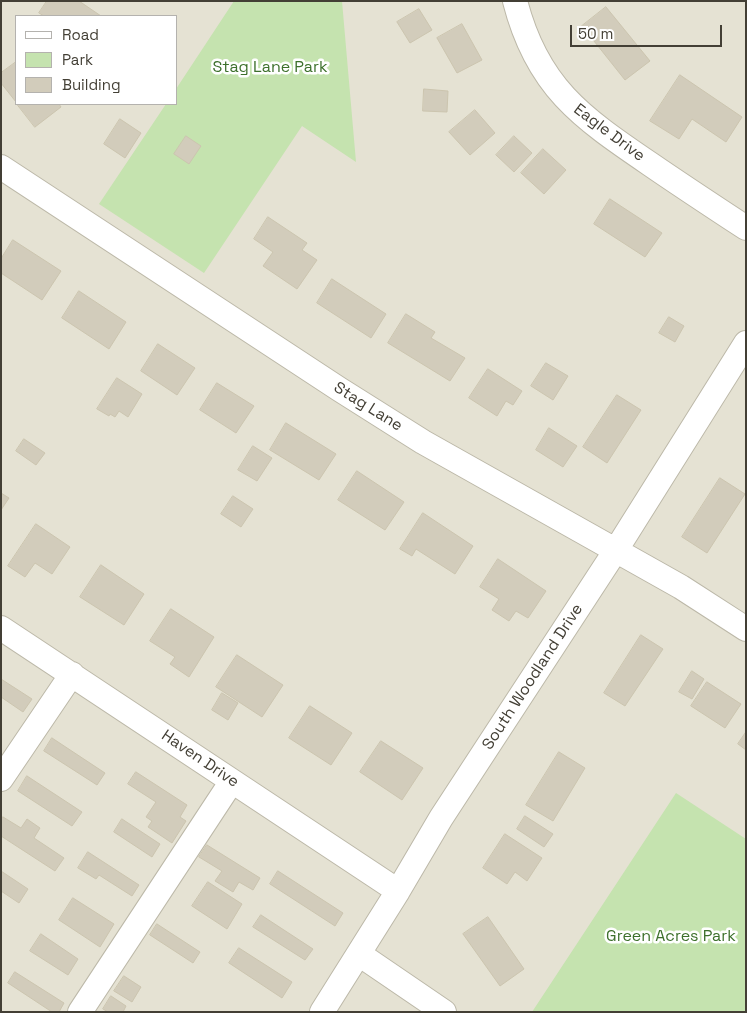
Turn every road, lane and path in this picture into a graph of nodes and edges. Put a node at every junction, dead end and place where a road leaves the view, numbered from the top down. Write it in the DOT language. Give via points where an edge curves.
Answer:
graph roads {
  1 [pos="515,1"];
  2 [pos="1,167"];
  3 [pos="746,228"];
  4 [pos="746,343"];
  5 [pos="616,550"];
  6 [pos="1,628"];
  7 [pos="746,629"];
  8 [pos="72,674"];
  9 [pos="1,780"];
  10 [pos="232,781"];
  11 [pos="398,891"];
  12 [pos="359,954"];
  13 [pos="80,1012"];
  14 [pos="322,1012"];
  15 [pos="444,1012"];
  1 -- 3 [label="street, Eagle Drive" via="536,59 566,100 605,133"];
  2 -- 5 [label="street, Stag Lane" via="423,442"];
  4 -- 5 [label="street, South Woodland Drive"];
  5 -- 7 [label="street, Stag Lane"];
  5 -- 11 [label="street, South Woodland Drive" via="441,818"];
  6 -- 8 [label="street, Haven Drive"];
  8 -- 9 [label="street"];
  8 -- 10 [label="street, Haven Drive"];
  10 -- 11 [label="street, Haven Drive"];
  10 -- 13 [label="street"];
  11 -- 12 [label="street, South Woodland Drive"];
  12 -- 14 [label="street, South Woodland Drive"];
  12 -- 15 [label="street"];
}
